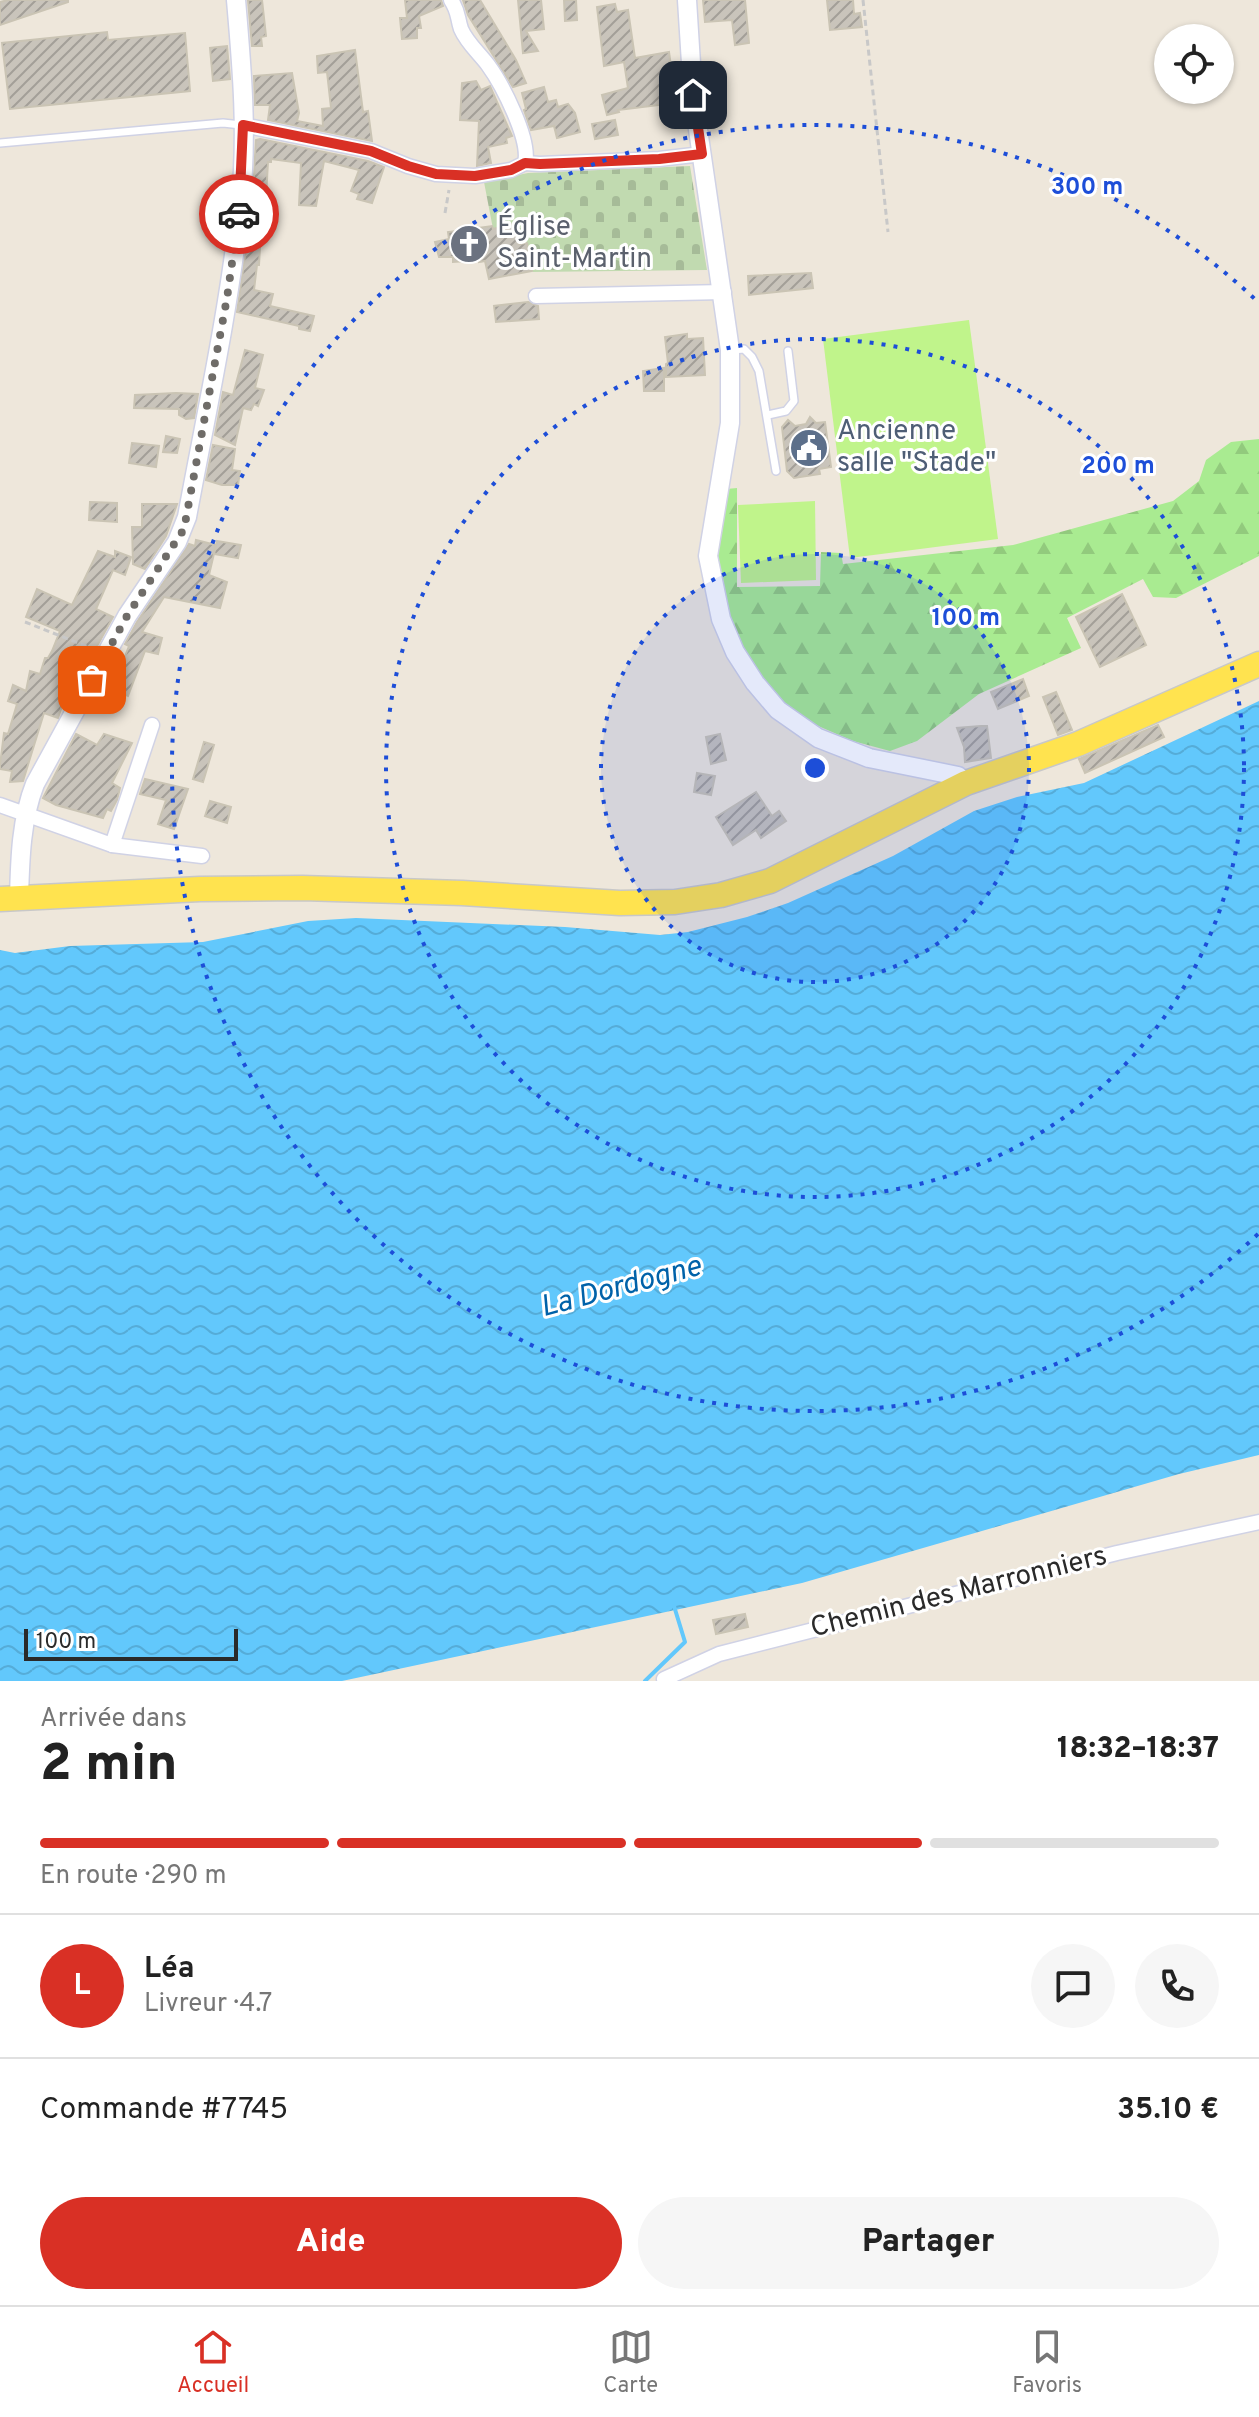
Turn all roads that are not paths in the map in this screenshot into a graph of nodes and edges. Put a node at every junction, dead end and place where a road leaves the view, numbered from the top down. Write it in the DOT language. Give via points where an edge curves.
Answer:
graph roads {
  1 [pos="236,0"];
  2 [pos="451,0"];
  3 [pos="687,0"];
  4 [pos="243,125"];
  5 [pos="0,143"];
  6 [pos="702,154"];
  7 [pos="525,163"];
  8 [pos="724,292"];
  9 [pos="536,296"];
  10 [pos="730,350"];
  11 [pos="788,351"];
  12 [pos="768,415"];
  13 [pos="776,471"];
  14 [pos="1259,664"];
  15 [pos="152,725"];
  16 [pos="966,783"];
  17 [pos="0,805"];
  18 [pos="27,813"];
  19 [pos="112,845"];
  20 [pos="202,856"];
  21 [pos="10,899"];
  22 [pos="1259,1522"];
  23 [pos="664,1679"];
  1 -- 4 [label="street"];
  2 -- 7 [label="street" via="461,28 489,66 521,127"];
  3 -- 6 [label="street"];
  4 -- 5 [label="lane"];
  4 -- 7 [label="street" via="371,151 436,174 475,176"];
  4 -- 18 [label="street" via="240,203 227,298 184,529 127,616 35,784"];
  6 -- 7 [label="street"];
  6 -- 8 [label="street"];
  8 -- 9 [label="street"];
  8 -- 10 [label="street"];
  10 -- 12 [label="lane" via="744,349 752,357"];
  10 -- 16 [label="street" via="730,423 708,556 721,619 735,652 778,710 818,738 869,758 958,776"];
  11 -- 12 [label="lane" via="794,401 786,411"];
  12 -- 13 [label="lane"];
  14 -- 16 [label="main road" via="1078,744"];
  15 -- 19 [label="street"];
  16 -- 21 [label="main road" via="770,881 675,902 302,888"];
  17 -- 18 [label="street"];
  18 -- 19 [label="street"];
  18 -- 21 [label="street"];
  19 -- 20 [label="street"];
  22 -- 23 [label="street, Chemin des Marronniers" via="719,1654"];
}
